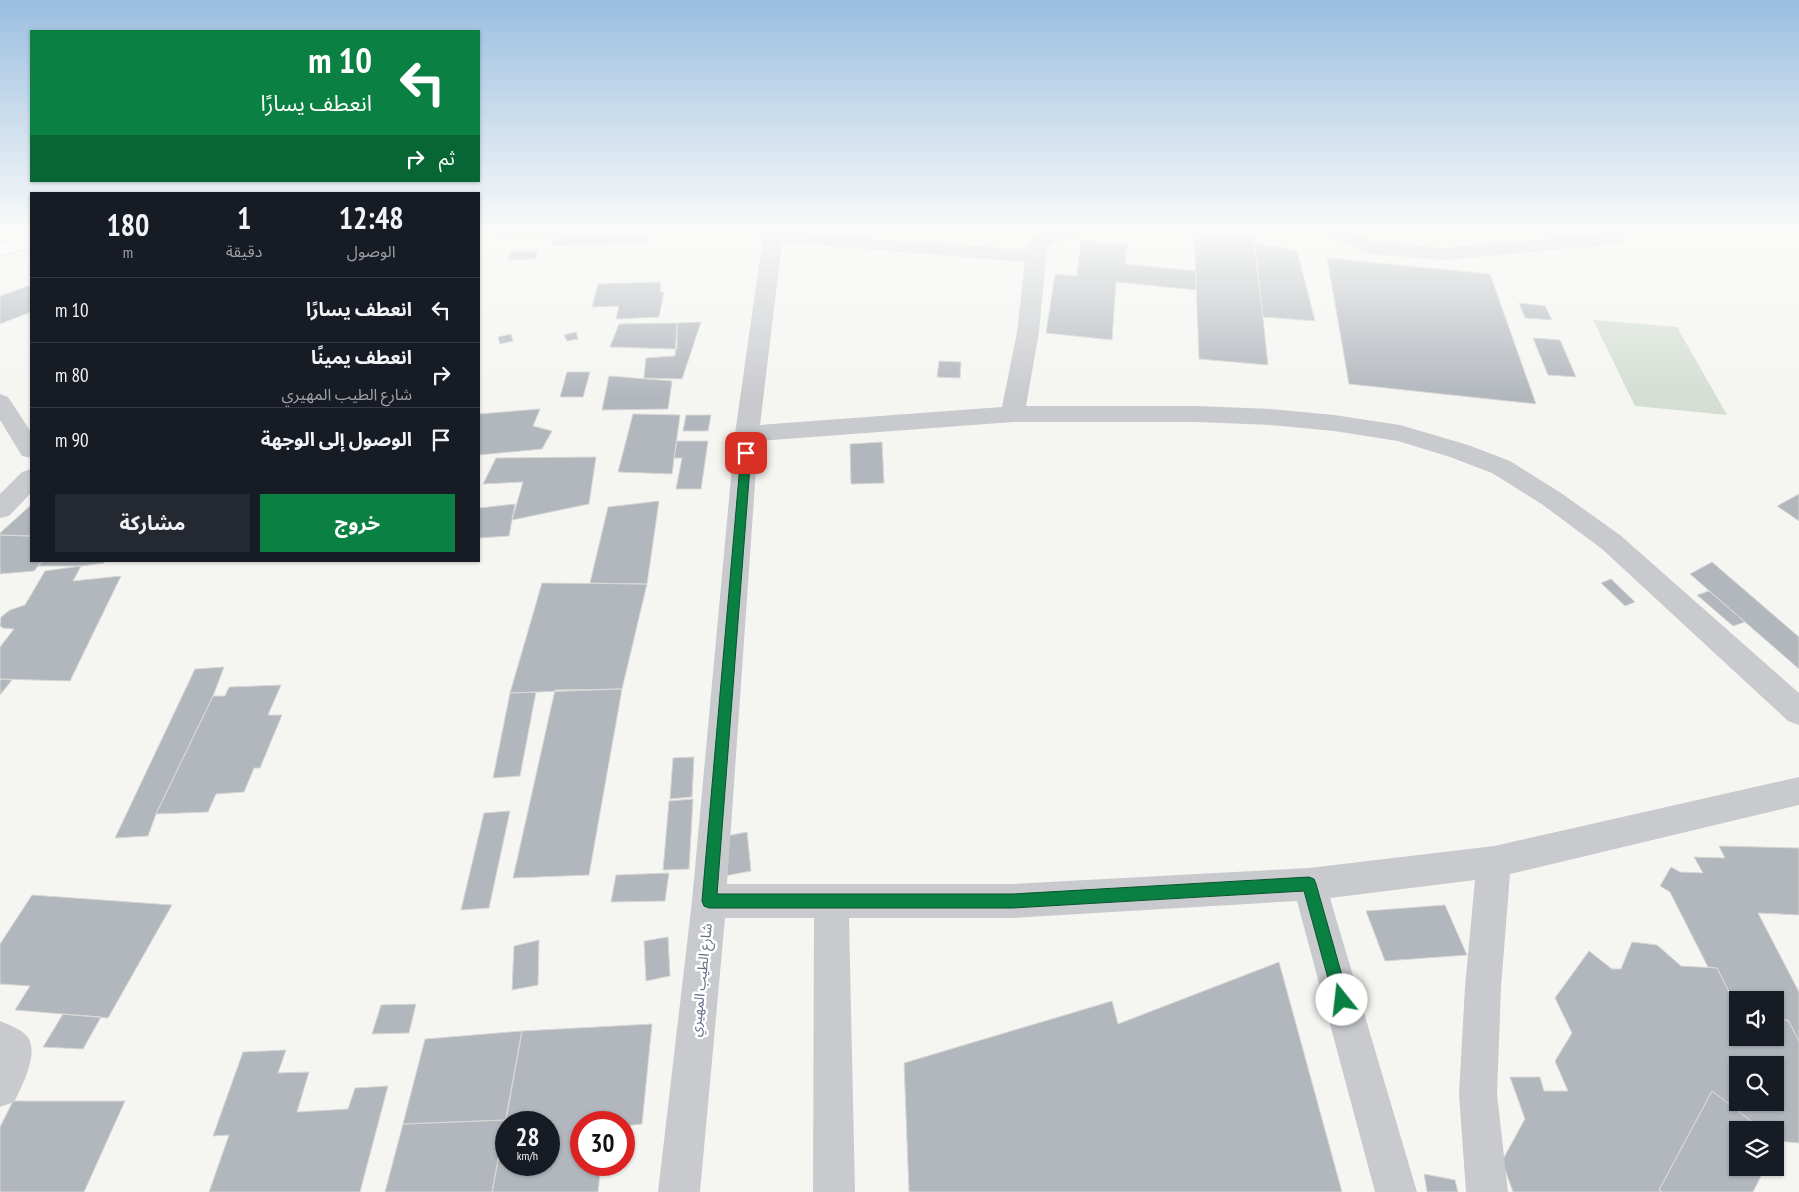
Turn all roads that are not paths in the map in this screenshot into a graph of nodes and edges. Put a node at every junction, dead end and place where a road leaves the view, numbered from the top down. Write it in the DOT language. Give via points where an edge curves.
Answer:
graph roads {
  1 [pos="766,286"];
  2 [pos="1032,286"];
  3 [pos="0,402"];
  4 [pos="1013,414"];
  5 [pos="747,434"];
  6 [pos="30,448"];
  7 [pos="30,479"];
  8 [pos="0,509"];
  9 [pos="1799,712"];
  10 [pos="1799,791"];
  11 [pos="1494,862"];
  12 [pos="1309,884"];
  13 [pos="709,901"];
  14 [pos="831,901"];
  15 [pos="0,1040"];
  16 [pos="0,1088"];
  17 [pos="679,1192"];
  18 [pos="834,1192"];
  19 [pos="1396,1192"];
  20 [pos="1487,1192"];
  1 -- 5 [label="street, شارع الطيب المهيري"];
  2 -- 4 [label="street" via="1028,332"];
  3 -- 6 [label="street"];
  4 -- 5 [label="street"];
  4 -- 9 [label="street" via="1197,414 1334,422 1400,433 1460,451 1501,467 1611,542"];
  5 -- 13 [label="street, شارع الطيب المهيري"];
  7 -- 8 [label="street"];
  10 -- 11 [label="street"];
  11 -- 12 [label="street"];
  11 -- 20 [label="street" via="1478,1094"];
  12 -- 14 [label="street" via="1013,901"];
  12 -- 19 [label="street"];
  13 -- 14 [label="street"];
  13 -- 17 [label="street, شارع الطيب المهيري"];
  14 -- 18 [label="street"];
  15 -- 16 [label="street" via="14,1050"];
}
